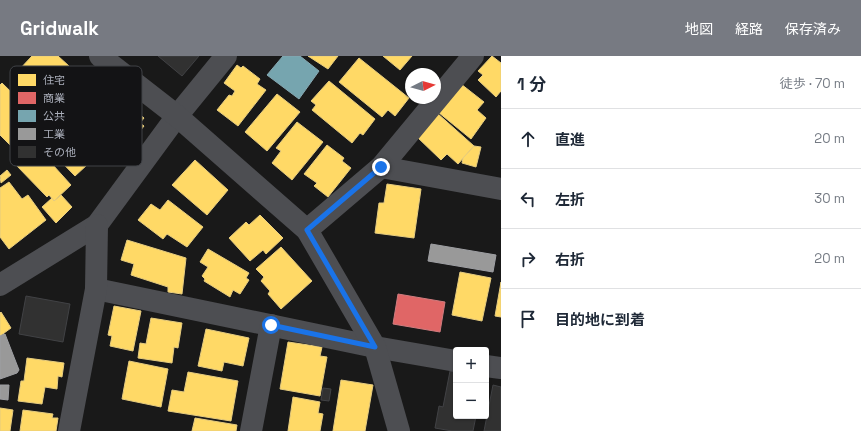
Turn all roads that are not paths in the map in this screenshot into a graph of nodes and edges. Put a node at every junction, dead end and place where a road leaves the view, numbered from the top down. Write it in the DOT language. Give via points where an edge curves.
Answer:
graph roads {
  1 [pos="100,56"];
  2 [pos="226,56"];
  3 [pos="473,56"];
  4 [pos="113,66"];
  5 [pos="142,89"];
  6 [pos="177,116"];
  7 [pos="142,164"];
  8 [pos="140,166"];
  9 [pos="381,167"];
  10 [pos="501,189"];
  11 [pos="97,225"];
  12 [pos="307,230"];
  13 [pos="0,285"];
  14 [pos="96,289"];
  15 [pos="271,325"];
  16 [pos="375,347"];
  17 [pos="453,360"];
  18 [pos="489,366"];
  19 [pos="501,368"];
  20 [pos="69,431"];
  21 [pos="251,431"];
  22 [pos="399,431"];
  1 -- 4 [label="street"];
  2 -- 6 [label="street"];
  3 -- 9 [label="street"];
  5 -- 6 [label="street"];
  6 -- 7 [label="street"];
  6 -- 12 [label="street"];
  8 -- 11 [label="street"];
  9 -- 10 [label="street"];
  9 -- 12 [label="street"];
  11 -- 13 [label="street"];
  11 -- 14 [label="street"];
  12 -- 16 [label="street"];
  14 -- 15 [label="street"];
  14 -- 20 [label="street"];
  15 -- 16 [label="street"];
  15 -- 21 [label="street"];
  16 -- 17 [label="street"];
  16 -- 22 [label="street"];
  18 -- 19 [label="street"];
}
